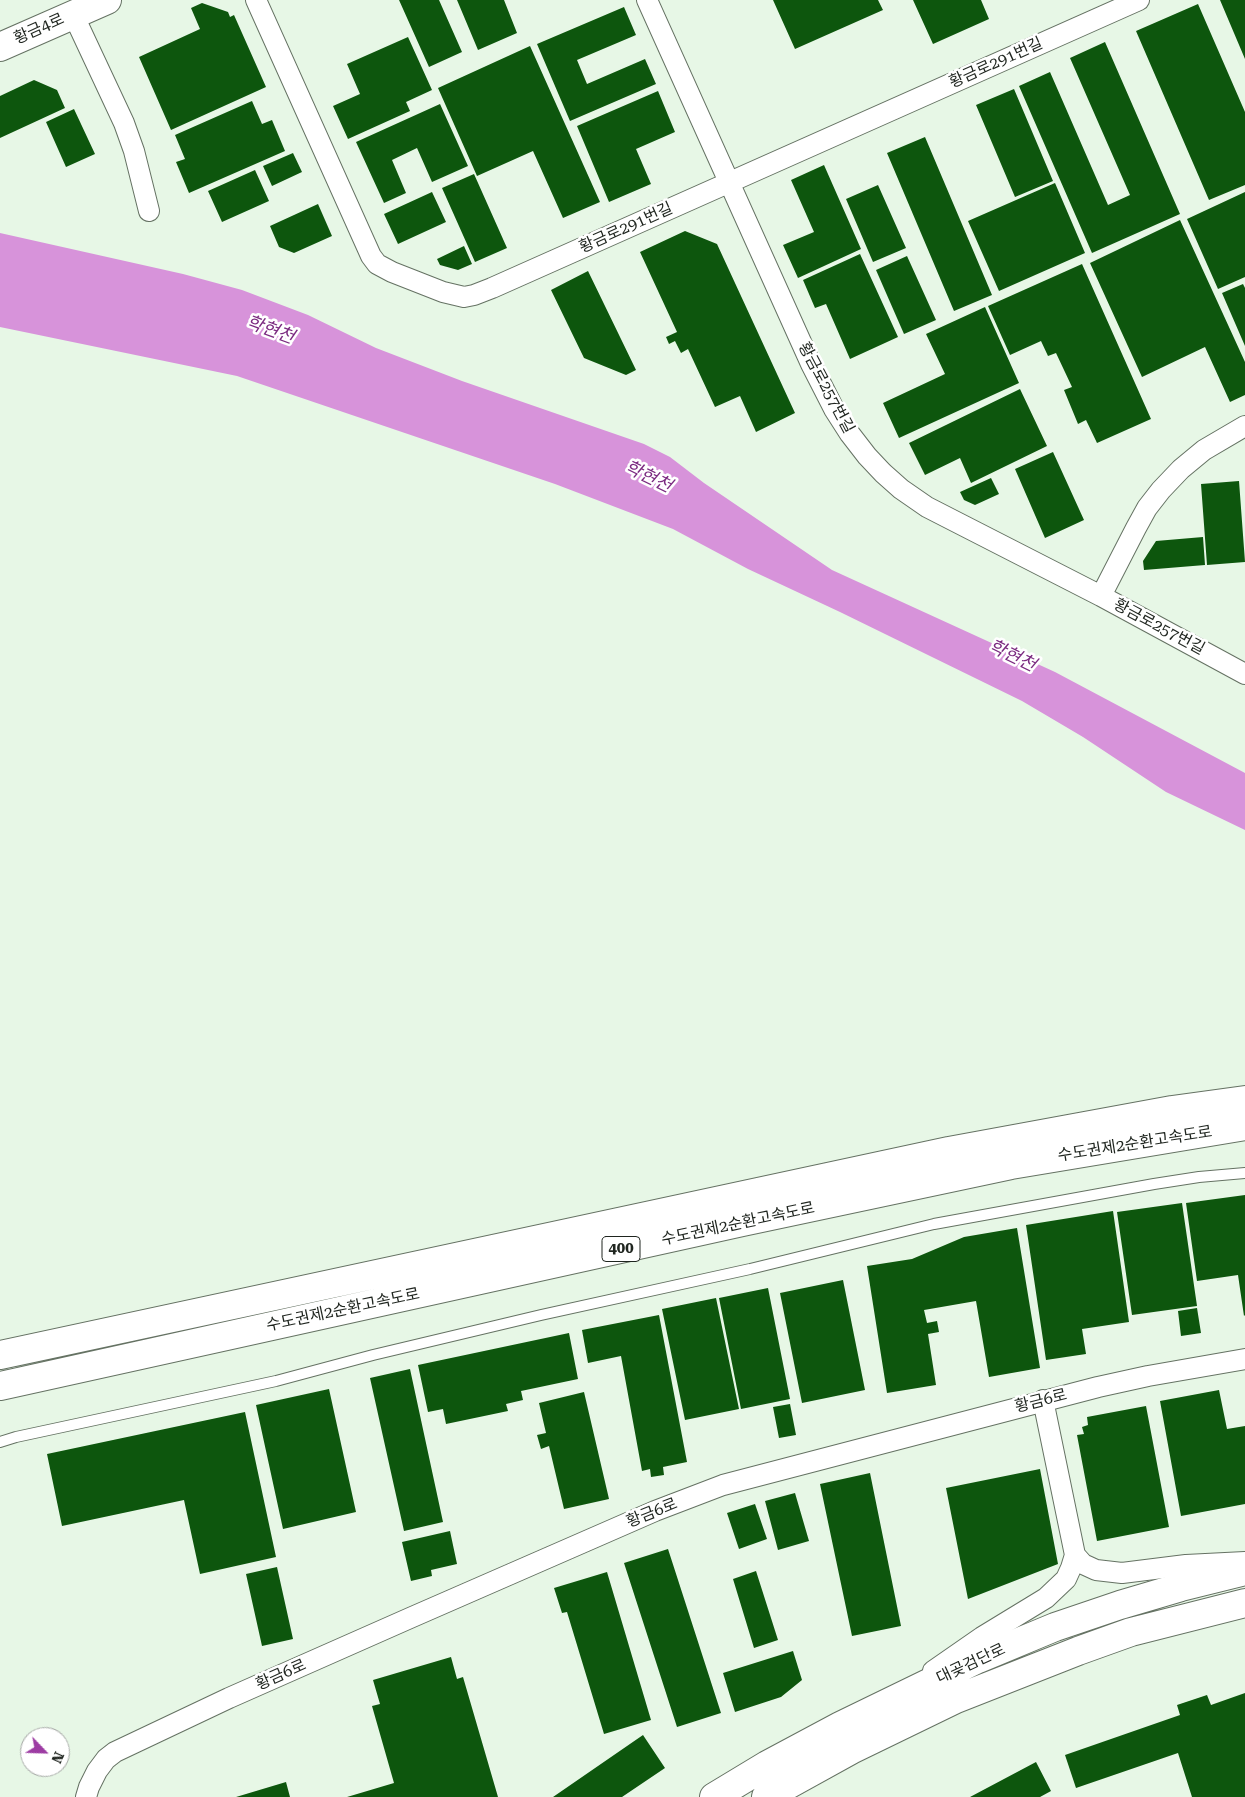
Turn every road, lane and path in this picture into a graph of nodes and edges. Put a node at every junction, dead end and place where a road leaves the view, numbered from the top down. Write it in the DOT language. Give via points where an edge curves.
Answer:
graph roads {
  1 [pos="107,0"];
  2 [pos="256,0"];
  3 [pos="647,0"];
  4 [pos="1139,0"];
  5 [pos="70,7"];
  6 [pos="0,47"];
  7 [pos="729,183"];
  8 [pos="149,211"];
  9 [pos="1245,426"];
  10 [pos="1101,596"];
  11 [pos="1245,674"];
  12 [pos="1245,1100"];
  13 [pos="1245,1126"];
  14 [pos="1245,1173"];
  15 [pos="0,1355"];
  16 [pos="1245,1359"];
  17 [pos="0,1386"];
  18 [pos="1043,1400"];
  19 [pos="0,1442"];
  20 [pos="1075,1555"];
  21 [pos="1245,1562"];
  22 [pos="1245,1571"];
  23 [pos="1245,1603"];
  24 [pos="892,1701"];
  25 [pos="86,1797"];
  26 [pos="714,1797"];
  27 [pos="766,1797"];
  1 -- 5 [label="main road, 황금4로"];
  2 -- 7 [label="street, 황금로291번길" via="371,256 392,272 444,292 464,297 474,295"];
  3 -- 7 [label="street, 황금로257번길"];
  4 -- 7 [label="street, 황금로291번길"];
  5 -- 6 [label="main road, 황금4로"];
  5 -- 8 [label="street" via="124,123"];
  7 -- 10 [label="street, 황금로257번길" via="811,364 838,415 867,456 901,489 927,507"];
  9 -- 10 [label="street" via="1204,450 1161,490 1147,508"];
  10 -- 11 [label="street, 황금로257번길"];
  12 -- 15 [label="main road, 수도권제2순환고속도로 / 400" via="1162,1111 959,1149"];
  13 -- 17 [label="main road, 수도권제2순환고속도로 / 400" via="1001,1167"];
  14 -- 19 [label="lane" via="1154,1184 934,1224 541,1315 276,1381"];
  16 -- 18 [label="street, 황금6로" via="1148,1376"];
  18 -- 20 [label="street"];
  18 -- 25 [label="street, 황금6로" via="723,1484 673,1504 229,1698 115,1752 97,1771"];
  20 -- 21 [label="street" via="1096,1570 1122,1573"];
  20 -- 24 [label="street" via="1066,1579 1046,1598 964,1648"];
  22 -- 24 [label="main road, 대곶검단로" via="1181,1587 1055,1627 978,1659"];
  23 -- 27 [label="main road, 대곶검단로" via="1131,1632 956,1698 850,1750"];
  24 -- 26 [label="main road, 대곶검단로" via="767,1765"];
}
